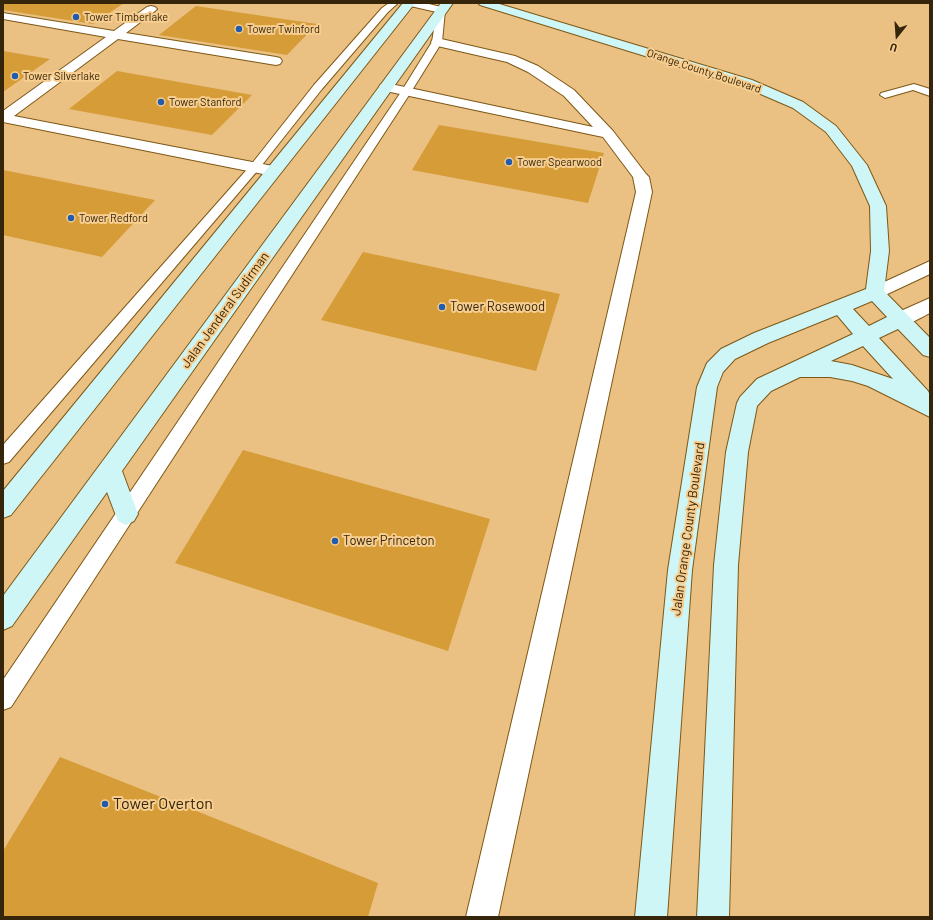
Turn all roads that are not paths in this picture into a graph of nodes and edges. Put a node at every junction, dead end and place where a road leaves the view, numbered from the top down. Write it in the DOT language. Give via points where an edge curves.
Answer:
graph roads {
  1 [pos="394,3"];
  2 [pos="410,3"];
  3 [pos="484,3"];
  4 [pos="444,7"];
  5 [pos="151,9"];
  6 [pos="3,16"];
  7 [pos="116,35"];
  8 [pos="437,42"];
  9 [pos="276,61"];
  10 [pos="413,65"];
  11 [pos="386,87"];
  12 [pos="406,92"];
  13 [pos="930,93"];
  14 [pos="885,95"];
  15 [pos="3,118"];
  16 [pos="608,134"];
  17 [pos="254,168"];
  18 [pos="273,171"];
  19 [pos="930,267"];
  20 [pos="875,293"];
  21 [pos="930,305"];
  22 [pos="840,307"];
  23 [pos="901,319"];
  24 [pos="866,336"];
  25 [pos="930,350"];
  26 [pos="795,369"];
  27 [pos="930,406"];
  28 [pos="930,409"];
  29 [pos="3,457"];
  30 [pos="110,469"];
  31 [pos="3,508"];
  32 [pos="126,514"];
  33 [pos="3,617"];
  34 [pos="3,699"];
  35 [pos="482,917"];
  36 [pos="652,917"];
  37 [pos="713,917"];
  1 -- 17 [label="lane" via="318,87"];
  2 -- 4 [label="street"];
  2 -- 18 [label="main road"];
  3 -- 20 [label="main road, Orange County Boulevard" via="747,84 798,105 831,129 859,165 878,206 880,251"];
  4 -- 8 [label="lane"];
  4 -- 10 [label="main road, Jalan Jenderal Sudirman"];
  5 -- 7 [label="street"];
  6 -- 7 [label="street"];
  7 -- 9 [label="street"];
  7 -- 15 [label="street"];
  8 -- 10 [label="lane"];
  8 -- 16 [label="street" via="512,59 533,69 569,93"];
  10 -- 11 [label="main road, Jalan Jenderal Sudirman"];
  10 -- 12 [label="lane"];
  11 -- 12 [label="street"];
  11 -- 30 [label="main road, Jalan Jenderal Sudirman"];
  12 -- 16 [label="street"];
  12 -- 32 [label="lane"];
  13 -- 14 [label="lane" via="914,87"];
  15 -- 17 [label="street"];
  16 -- 35 [label="street" via="641,177 644,192"];
  17 -- 18 [label="street"];
  17 -- 29 [label="lane"];
  18 -- 31 [label="main road"];
  19 -- 20 [label="street"];
  20 -- 22 [label="main road, Jalan Orange County Boulevard"];
  20 -- 23 [label="main road"];
  21 -- 23 [label="street"];
  22 -- 24 [label="main road"];
  22 -- 36 [label="main road, Jalan Orange County Boulevard" via="728,354 714,368 707,386 680,570"];
  23 -- 24 [label="main road"];
  23 -- 25 [label="main road"];
  24 -- 26 [label="main road"];
  24 -- 27 [label="main road"];
  26 -- 28 [label="main road" via="839,370 872,378 906,393"];
  26 -- 37 [label="main road" via="764,385 747,403 737,452 726,565"];
  30 -- 32 [label="main road"];
  30 -- 33 [label="main road, Jalan Jenderal Sudirman"];
  32 -- 34 [label="lane"];
}
